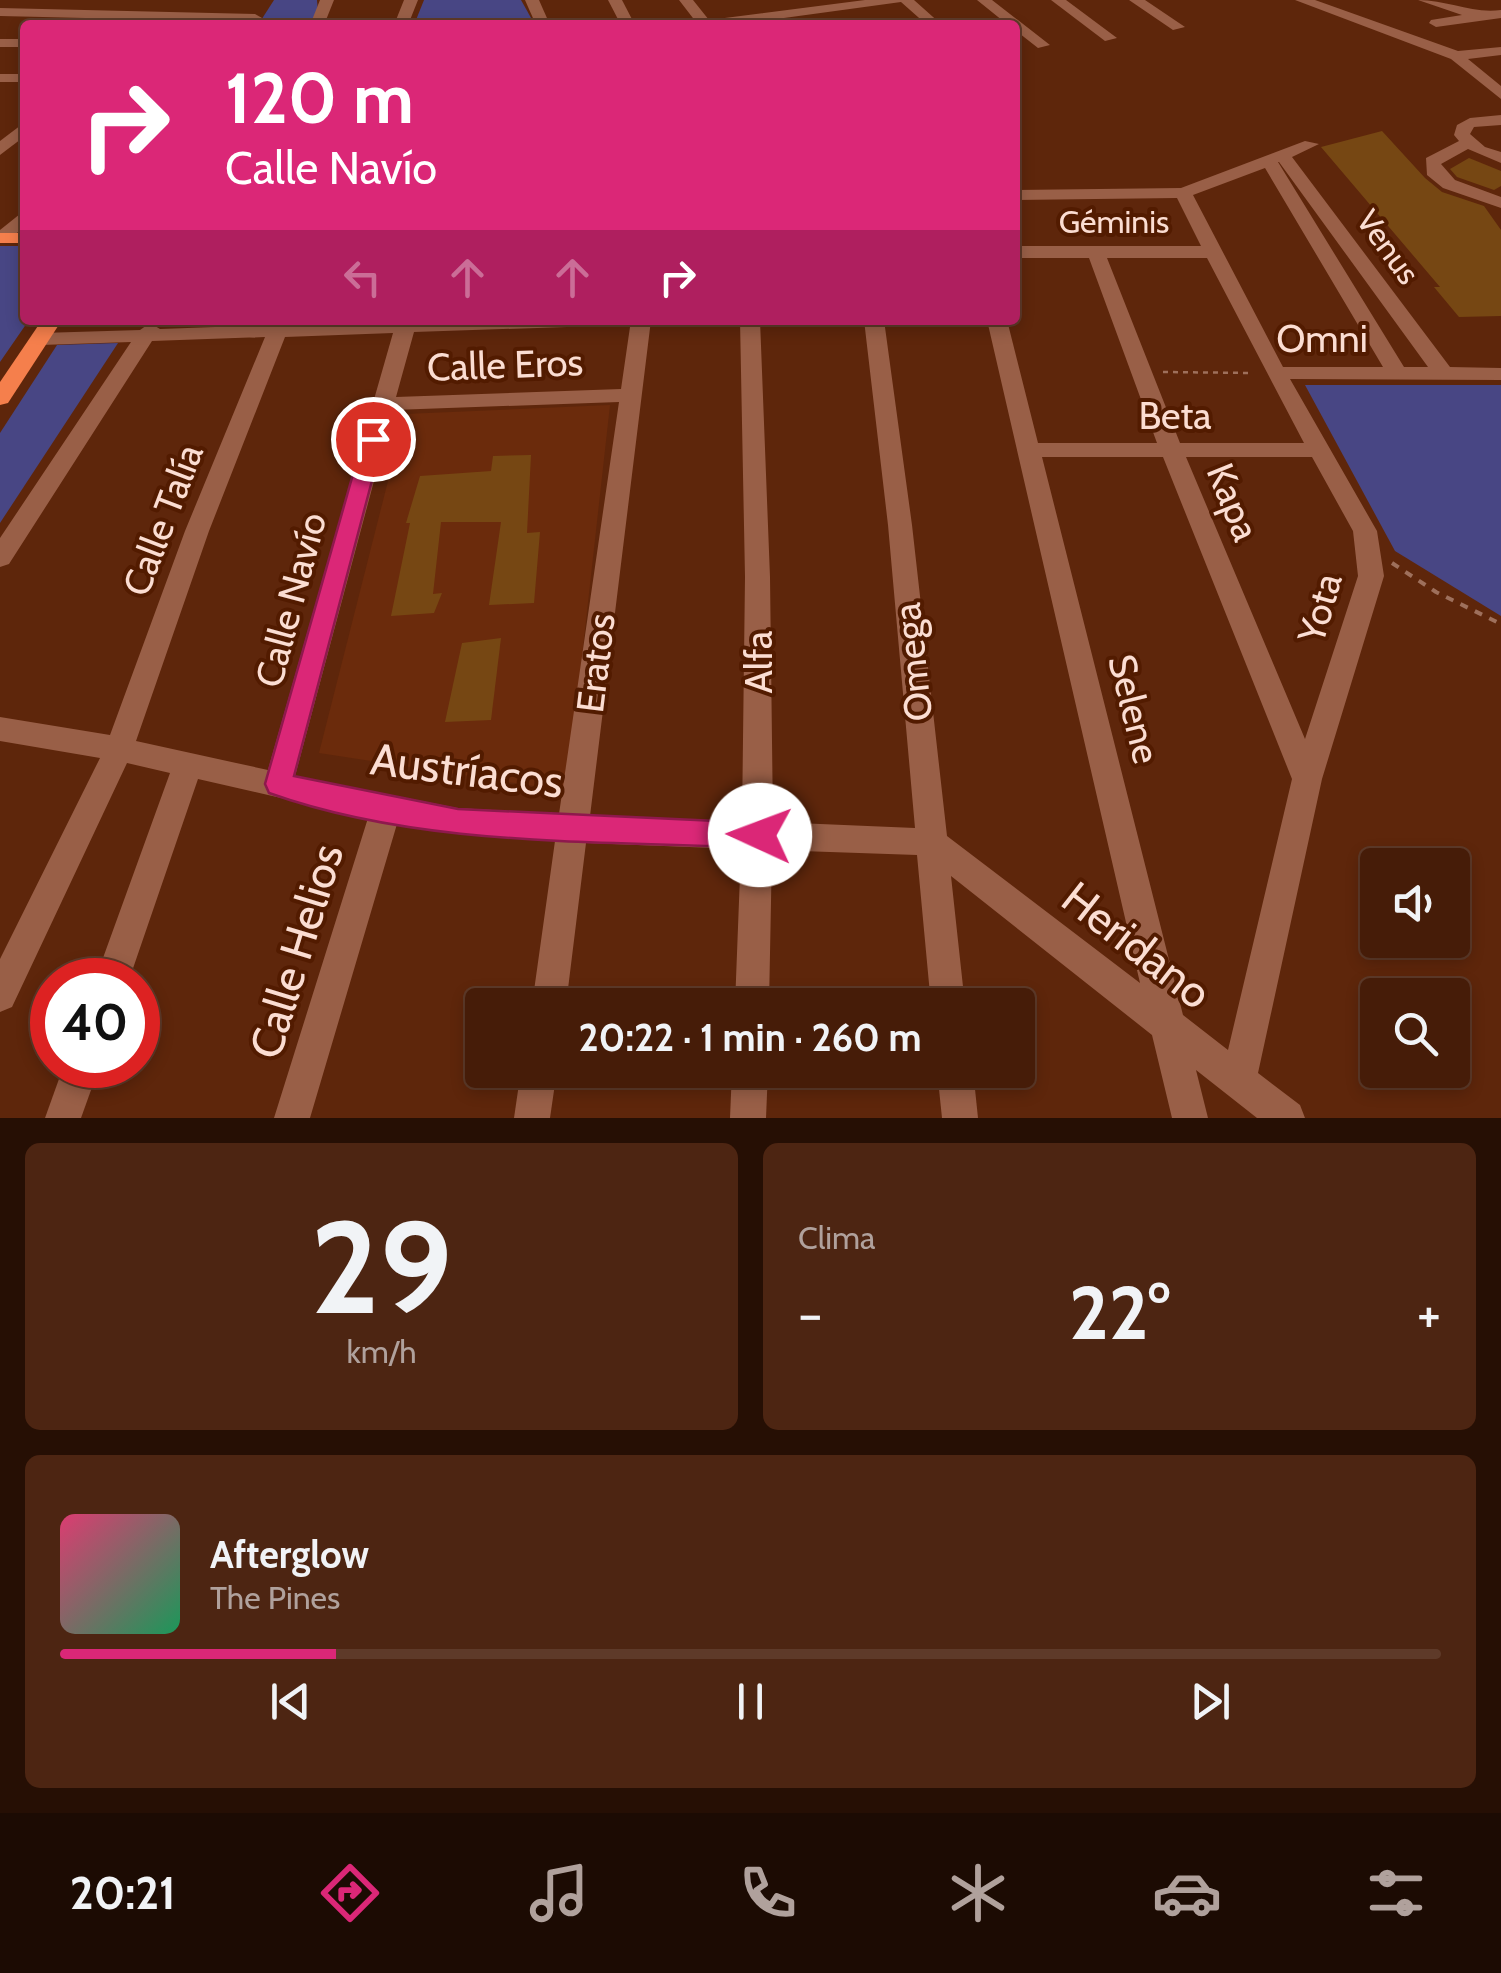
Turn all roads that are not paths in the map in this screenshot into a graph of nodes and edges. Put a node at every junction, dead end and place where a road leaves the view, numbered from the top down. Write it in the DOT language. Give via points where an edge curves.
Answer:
graph roads {
  1 [pos="16,0"];
  2 [pos="200,0"];
  3 [pos="757,0"];
  4 [pos="896,0"];
  5 [pos="906,0"];
  6 [pos="984,0"];
  7 [pos="1058,0"];
  8 [pos="1136,0"];
  9 [pos="1302,0"];
  10 [pos="1328,0"];
  11 [pos="1425,0"];
  12 [pos="842,5"];
  13 [pos="0,12"];
  14 [pos="1501,14"];
  15 [pos="188,15"];
  16 [pos="256,17"];
  17 [pos="1480,17"];
  18 [pos="772,20"];
  19 [pos="777,20"];
  20 [pos="929,20"];
  21 [pos="1010,20"];
  22 [pos="1436,23"];
  23 [pos="1396,26"];
  24 [pos="1020,27"];
  25 [pos="1178,28"];
  26 [pos="1110,38"];
  27 [pos="1043,45"];
  28 [pos="1501,51"];
  29 [pos="1463,55"];
  30 [pos="1501,78"];
  31 [pos="1501,94"];
  32 [pos="1501,120"];
  33 [pos="20,132"];
  34 [pos="1468,142"];
  35 [pos="1311,144"];
  36 [pos="0,150"];
  37 [pos="1501,158"];
  38 [pos="1276,159"];
  39 [pos="1183,193"];
  40 [pos="1020,194"];
  41 [pos="1501,203"];
  42 [pos="20,219"];
  43 [pos="1,238"];
  44 [pos="1020,252"];
  45 [pos="1096,252"];
  46 [pos="1212,252"];
  47 [pos="342,325"];
  48 [pos="405,325"];
  49 [pos="640,325"];
  50 [pos="750,325"];
  51 [pos="875,325"];
  52 [pos="998,325"];
  53 [pos="279,327"];
  54 [pos="150,328"];
  55 [pos="47,329"];
  56 [pos="1276,374"];
  57 [pos="1398,374"];
  58 [pos="1444,374"];
  59 [pos="1501,374"];
  60 [pos="632,395"];
  61 [pos="0,398"];
  62 [pos="382,404"];
  63 [pos="1030,450"];
  64 [pos="1320,450"];
  65 [pos="1172,452"];
  66 [pos="0,558"];
  67 [pos="0,729"];
  68 [pos="119,750"];
  69 [pos="188,765"];
  70 [pos="1307,778"];
  71 [pos="278,784"];
  72 [pos="386,810"];
  73 [pos="575,829"];
  74 [pos="760,835"];
  75 [pos="931,842"];
  76 [pos="120,958"];
  77 [pos="552,988"];
  78 [pos="753,988"];
  79 [pos="946,988"];
  80 [pos="0,996"];
  81 [pos="1170,1030"];
  82 [pos="1238,1078"];
  83 [pos="74,1088"];
  84 [pos="536,1088"];
  85 [pos="749,1088"];
  86 [pos="957,1088"];
  87 [pos="63,1118"];
  88 [pos="292,1118"];
  89 [pos="532,1118"];
  90 [pos="748,1118"];
  91 [pos="960,1118"];
  92 [pos="1190,1118"];
  93 [pos="1287,1118"];
  1 -- 13 [label="street"];
  2 -- 15 [label="street"];
  3 -- 18 [label="street"];
  4 -- 12 [label="street"];
  5 -- 20 [label="street"];
  6 -- 21 [label="street"];
  7 -- 26 [label="street"];
  8 -- 25 [label="street"];
  9 -- 23 [label="street"];
  10 -- 23 [label="street"];
  11 -- 17 [label="street"];
  12 -- 19 [label="street"];
  13 -- 15 [label="street"];
  14 -- 17 [label="street"];
  15 -- 16 [label="street"];
  17 -- 22 [label="street"];
  23 -- 29 [label="street"];
  24 -- 27 [label="street"];
  28 -- 29 [label="street"];
  29 -- 30 [label="street"];
  29 -- 31 [label="street"];
  32 -- 34 [label="street" via="1462,128"];
  33 -- 36 [label="street"];
  34 -- 37 [label="street"];
  34 -- 41 [label="street" via="1432,162 1433,170 1449,184"];
  35 -- 38 [label="street"];
  38 -- 39 [label="street"];
  38 -- 57 [label="street, Venus"];
  38 -- 58 [label="street, Venus"];
  39 -- 40 [label="street"];
  39 -- 46 [label="street, Yota"];
  42 -- 43 [label="street"];
  44 -- 45 [label="street, Géminis"];
  45 -- 46 [label="street, Géminis"];
  45 -- 65 [label="street, Kapa"];
  46 -- 56 [label="street, Yota"];
  47 -- 53 [label="street"];
  48 -- 62 [label="street, Calle Navío"];
  49 -- 60 [label="street, Eratos"];
  50 -- 74 [label="street, Alfa"];
  51 -- 75 [label="street, Omega"];
  52 -- 63 [label="street, Selene"];
  53 -- 54 [label="street"];
  53 -- 68 [label="street, Calle Talía" via="196,531"];
  54 -- 55 [label="street"];
  54 -- 66 [label="street"];
  55 -- 61 [label="main road"];
  56 -- 57 [label="street, Omni"];
  56 -- 64 [label="street, Yota"];
  57 -- 58 [label="street, Omni"];
  58 -- 59 [label="street, Omni"];
  60 -- 62 [label="street, Calle Eros"];
  60 -- 73 [label="street, Eratos"];
  62 -- 71 [label="street, Calle Navío"];
  63 -- 65 [label="street, Beta"];
  63 -- 81 [label="street, Selene"];
  64 -- 65 [label="street, Beta"];
  64 -- 70 [label="street, Yota" via="1370,548 1372,576"];
  65 -- 70 [label="street, Kapa"];
  67 -- 68 [label="street, Austríacos"];
  68 -- 69 [label="street, Austríacos"];
  68 -- 80 [label="street, Calle Talía"];
  69 -- 71 [label="street, Austríacos"];
  69 -- 76 [label="street"];
  70 -- 82 [label="street, Yota"];
  71 -- 72 [label="street, Austríacos"];
  72 -- 73 [label="street, Austríacos"];
  72 -- 88 [label="street, Calle Helios"];
  73 -- 74 [label="street, Austríacos"];
  73 -- 77 [label="street, Eratos"];
  74 -- 75 [label="street, Austríacos"];
  74 -- 78 [label="street, Alfa"];
  75 -- 79 [label="street, Omega"];
  75 -- 81 [label="street, Heridano"];
  81 -- 82 [label="street, Heridano"];
  81 -- 92 [label="street, Selene"];
  82 -- 93 [label="street, Heridano"];
  83 -- 87 [label="street"];
  84 -- 89 [label="street"];
  85 -- 90 [label="street"];
  86 -- 91 [label="street"];
}
